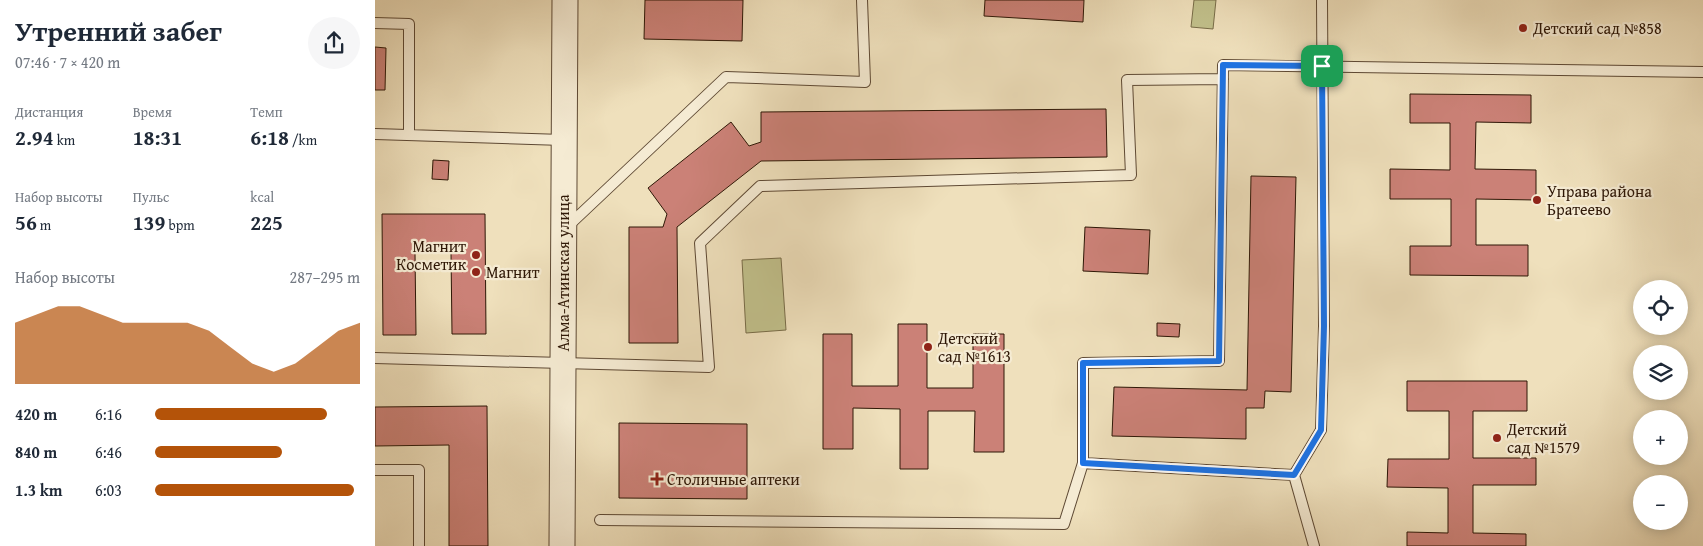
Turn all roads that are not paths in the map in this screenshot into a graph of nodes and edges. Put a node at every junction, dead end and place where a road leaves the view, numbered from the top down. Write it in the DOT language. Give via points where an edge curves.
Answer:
graph roads {
  1 [pos="565,0"];
  2 [pos="863,0"];
  3 [pos="1322,0"];
  4 [pos="375,24"];
  5 [pos="1322,66"];
  6 [pos="1703,72"];
  7 [pos="1223,79"];
  8 [pos="375,134"];
  9 [pos="409,135"];
  10 [pos="563,140"];
  11 [pos="564,230"];
  12 [pos="375,358"];
  13 [pos="563,362"];
  14 [pos="1083,463"];
  15 [pos="375,470"];
  16 [pos="1294,475"];
  17 [pos="600,520"];
  18 [pos="419,546"];
  19 [pos="562,546"];
  20 [pos="1314,546"];
  1 -- 10 [label="street, Алма-Атинская улица"];
  2 -- 11 [label="lane" via="865,82 726,77"];
  3 -- 5 [label="lane"];
  4 -- 9 [label="lane" via="409,24"];
  5 -- 6 [label="lane"];
  5 -- 7 [label="lane" via="1223,65"];
  5 -- 16 [label="lane" via="1324,326 1321,430"];
  7 -- 13 [label="lane" via="1127,80 1131,175 760,186 700,243 709,367"];
  7 -- 14 [label="lane" via="1219,361 1083,363"];
  8 -- 9 [label="lane"];
  9 -- 10 [label="lane"];
  10 -- 11 [label="street, Алма-Атинская улица"];
  11 -- 13 [label="street, Алма-Атинская улица"];
  12 -- 13 [label="lane"];
  13 -- 19 [label="street, Алма-Атинская улица"];
  14 -- 16 [label="lane"];
  14 -- 17 [label="lane" via="1063,524"];
  15 -- 18 [label="lane" via="419,470"];
  16 -- 20 [label="lane"];
}
